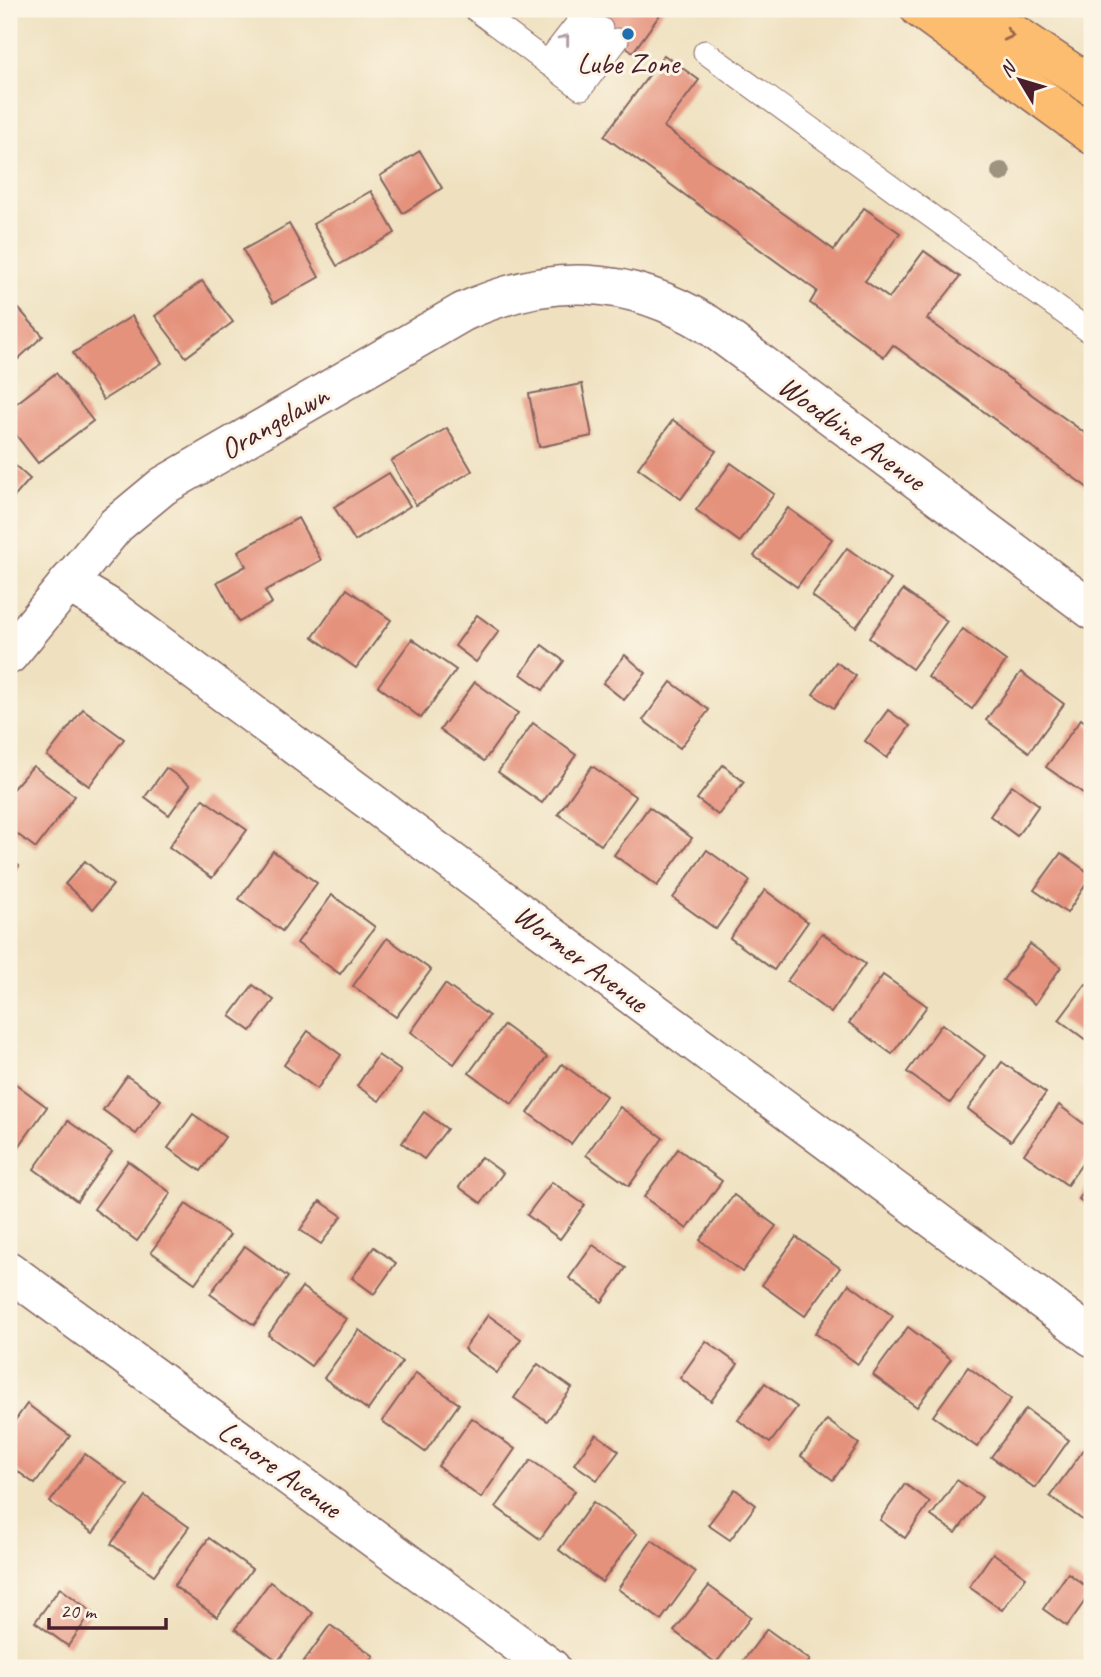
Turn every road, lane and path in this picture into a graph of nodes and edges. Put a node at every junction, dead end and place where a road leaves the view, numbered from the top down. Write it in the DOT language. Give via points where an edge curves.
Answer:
graph roads {
  1 [pos="475,9"];
  2 [pos="931,17"];
  3 [pos="705,52"];
  4 [pos="556,69"];
  5 [pos="1092,86"];
  6 [pos="1092,135"];
  7 [pos="598,284"];
  8 [pos="1092,333"];
  9 [pos="68,583"];
  10 [pos="1092,610"];
  11 [pos="9,654"];
  12 [pos="9,1270"];
  13 [pos="1092,1337"];
  14 [pos="551,1668"];
  1 -- 4 [label="lane"];
  2 -- 5 [label="main road, one-way" via="1016,35"];
  2 -- 6 [label="main road"];
  3 -- 8 [label="lane"];
  4 -- 4 [label="lane, one-way" via="601,28 581,88"];
  7 -- 9 [label="street, Orangelawn" via="529,288 463,312 163,486 116,525"];
  7 -- 10 [label="street, Woodbine Avenue" via="656,298 709,325"];
  9 -- 11 [label="street, Orangelawn"];
  9 -- 13 [label="street, Wormer Avenue" via="119,614"];
  12 -- 14 [label="street, Lenore Avenue"];
}
